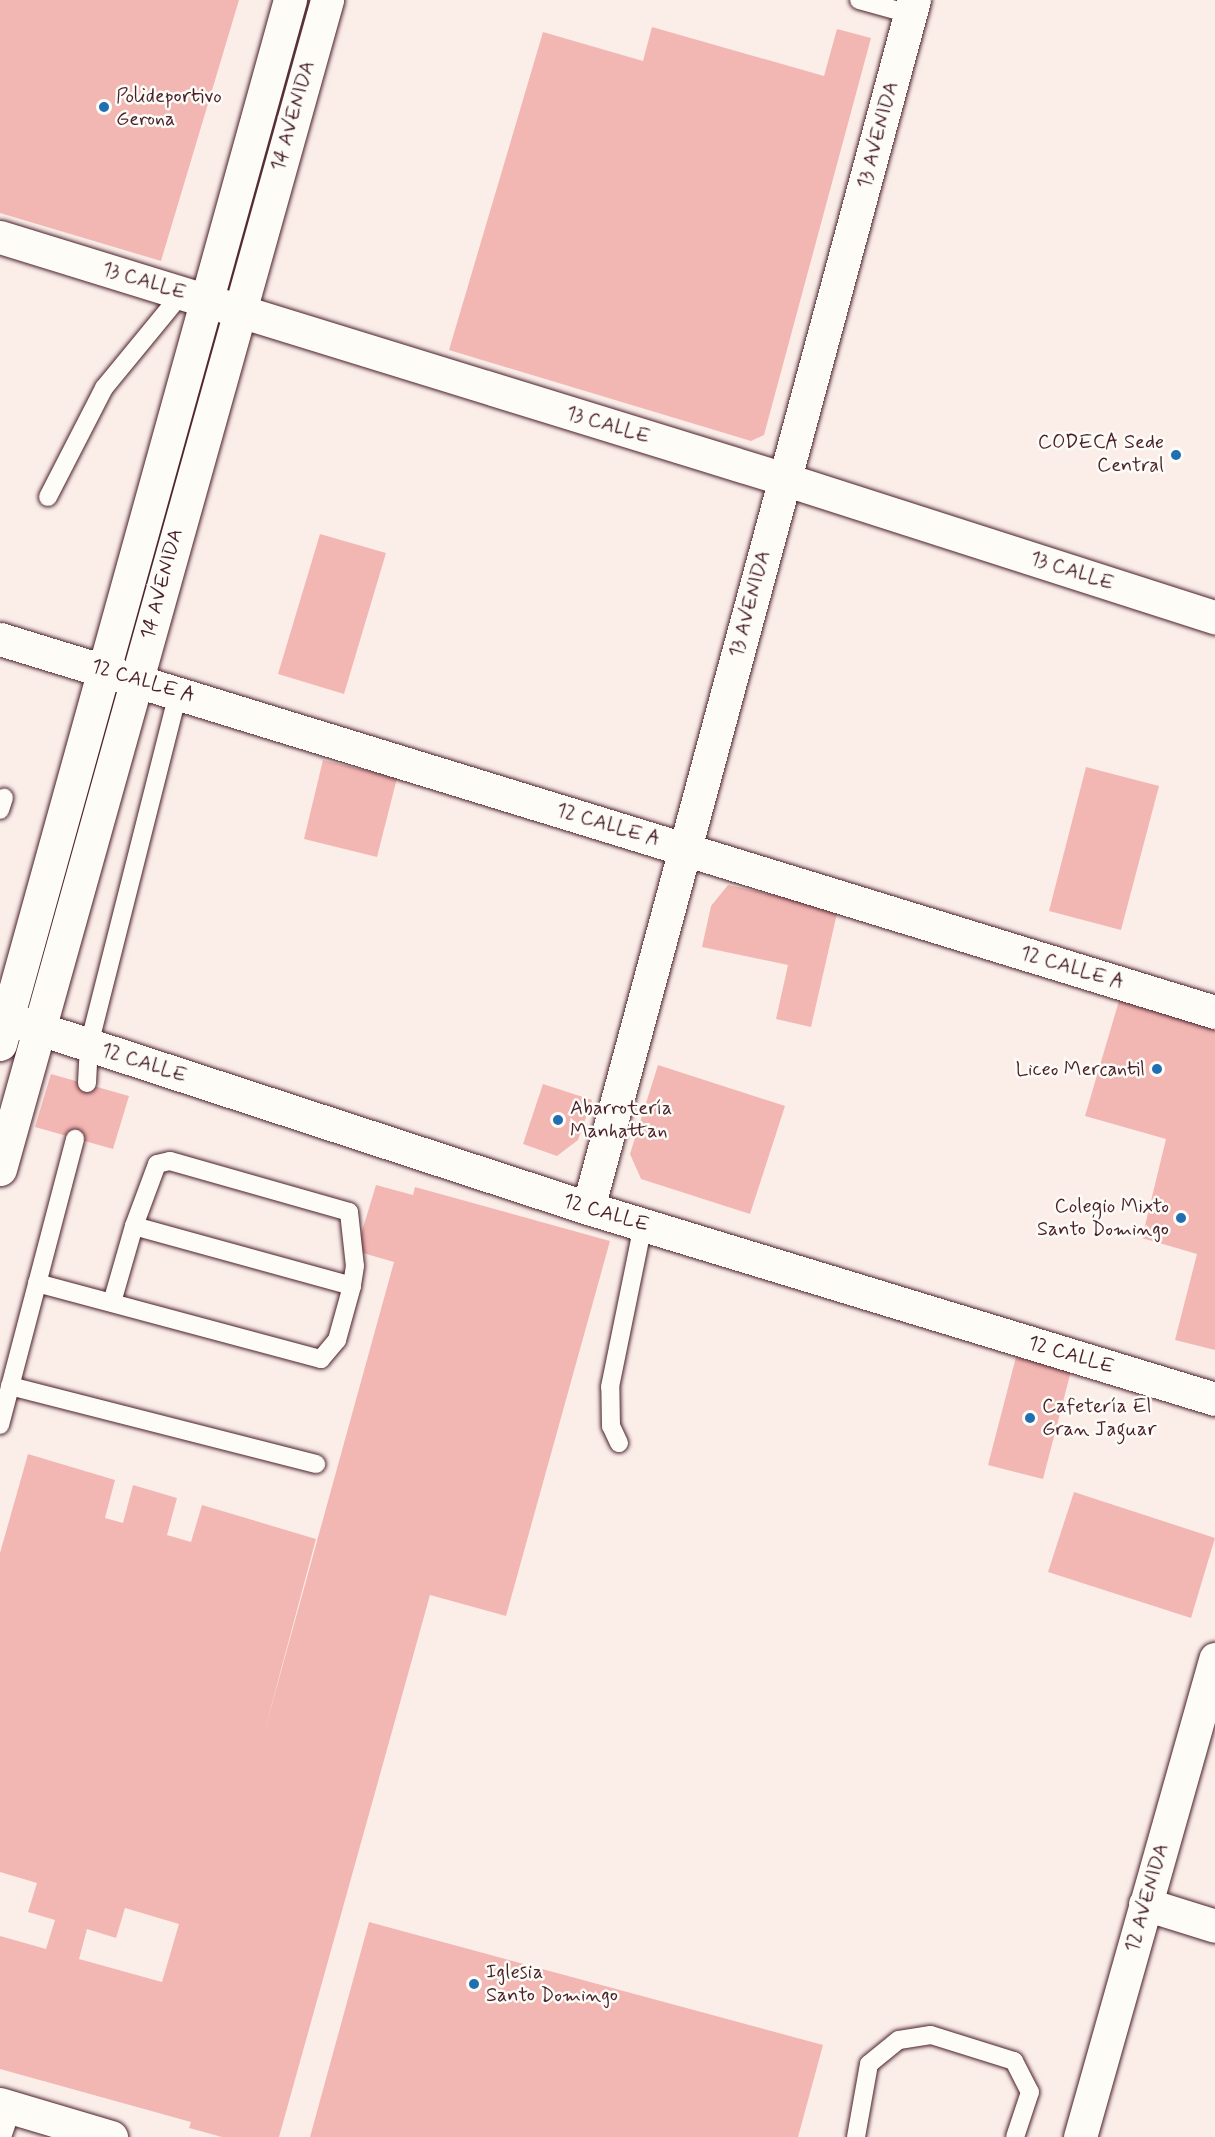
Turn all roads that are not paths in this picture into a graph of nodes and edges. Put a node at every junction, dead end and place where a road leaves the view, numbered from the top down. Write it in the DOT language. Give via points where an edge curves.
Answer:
graph roads {
  1 [pos="290,0"];
  2 [pos="327,0"];
  3 [pos="859,0"];
  4 [pos="912,7"];
  5 [pos="0,237"];
  6 [pos="194,297"];
  7 [pos="238,310"];
  8 [pos="784,479"];
  9 [pos="48,496"];
  10 [pos="1215,617"];
  11 [pos="0,639"];
  12 [pos="104,669"];
  13 [pos="135,679"];
  14 [pos="178,692"];
  15 [pos="685,848"];
  16 [pos="1215,1012"];
  17 [pos="2,1027"];
  18 [pos="38,1028"];
  19 [pos="89,1045"];
  20 [pos="87,1083"];
  21 [pos="75,1139"];
  22 [pos="0,1169"];
  23 [pos="588,1208"];
  24 [pos="643,1225"];
  25 [pos="134,1226"];
  26 [pos="37,1283"];
  27 [pos="351,1286"];
  28 [pos="112,1302"];
  29 [pos="10,1386"];
  30 [pos="1215,1399"];
  31 [pos="0,1425"];
  32 [pos="619,1443"];
  33 [pos="316,1464"];
  34 [pos="1215,1659"];
  35 [pos="1145,1904"];
  36 [pos="1215,1926"];
  37 [pos="5,2116"];
  38 [pos="111,2137"];
  39 [pos="856,2137"];
  40 [pos="1016,2137"];
  41 [pos="1080,2137"];
  1 -- 6 [label="street, 14 AVENIDA"];
  2 -- 7 [label="street, 14 AVENIDA"];
  3 -- 4 [label="lane"];
  4 -- 8 [label="street, 13 AVENIDA"];
  5 -- 6 [label="street, 13 CALLE"];
  6 -- 7 [label="street, 13 CALLE"];
  6 -- 9 [label="lane" via="104,388"];
  6 -- 12 [label="street, 14 AVENIDA"];
  7 -- 8 [label="street, 13 CALLE"];
  7 -- 13 [label="street, 14 AVENIDA"];
  8 -- 10 [label="street, 13 CALLE"];
  8 -- 15 [label="street, 13 AVENIDA"];
  11 -- 12 [label="street, 12 CALLE A"];
  12 -- 13 [label="street, 12 CALLE A"];
  12 -- 17 [label="street, 14 AVENIDA"];
  13 -- 14 [label="street, 12 CALLE A"];
  13 -- 18 [label="street, 14 AVENIDA"];
  14 -- 15 [label="street, 12 CALLE A"];
  14 -- 19 [label="lane"];
  15 -- 16 [label="street, 12 CALLE A"];
  15 -- 23 [label="street, 13 AVENIDA"];
  17 -- 18 [label="street, 12 CALLE"];
  18 -- 19 [label="street, 12 CALLE"];
  18 -- 22 [label="street, 14 AVENIDA"];
  19 -- 20 [label="lane"];
  19 -- 23 [label="street, 12 CALLE"];
  21 -- 26 [label="lane"];
  23 -- 24 [label="street, 12 CALLE"];
  24 -- 30 [label="street, 12 CALLE"];
  24 -- 32 [label="lane" via="610,1387 611,1426"];
  25 -- 27 [label="lane"];
  25 -- 27 [label="lane" via="157,1164 170,1161 349,1212 355,1266"];
  25 -- 28 [label="lane"];
  26 -- 28 [label="lane"];
  26 -- 29 [label="lane"];
  27 -- 28 [label="lane" via="338,1340 321,1359"];
  29 -- 31 [label="lane"];
  29 -- 33 [label="lane"];
  34 -- 35 [label="street, 12 AVENIDA"];
  35 -- 36 [label="street"];
  35 -- 41 [label="street, 12 AVENIDA"];
  37 -- 38 [label="street"];
  39 -- 40 [label="lane" via="869,2064 899,2040 931,2035 1014,2061 1030,2092"];
}
